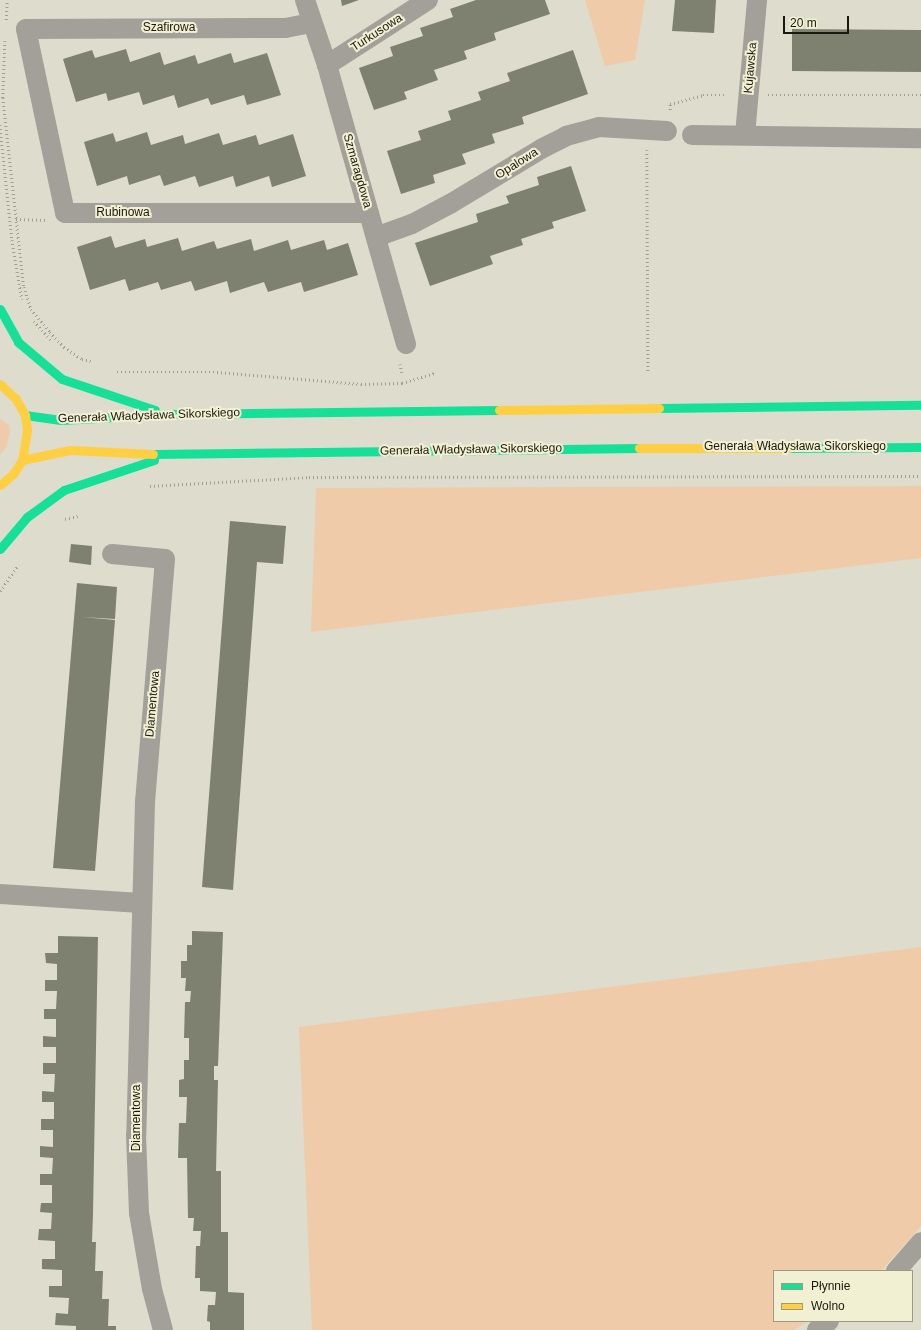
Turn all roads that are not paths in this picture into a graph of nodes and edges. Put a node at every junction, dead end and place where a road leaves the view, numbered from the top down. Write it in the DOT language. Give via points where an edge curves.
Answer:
graph roads {
  1 [pos="305,0"];
  2 [pos="428,0"];
  3 [pos="757,0"];
  4 [pos="311,23"];
  5 [pos="327,65"];
  6 [pos="667,131"];
  7 [pos="692,135"];
  8 [pos="745,135"];
  9 [pos="921,138"];
  10 [pos="65,213"];
  11 [pos="369,213"];
  12 [pos="376,237"];
  13 [pos="0,309"];
  14 [pos="406,344"];
  15 [pos="0,384"];
  16 [pos="921,405"];
  17 [pos="168,414"];
  18 [pos="25,415"];
  19 [pos="921,447"];
  20 [pos="169,455"];
  21 [pos="22,460"];
  22 [pos="0,485"];
  23 [pos="0,549"];
  24 [pos="112,554"];
  25 [pos="0,894"];
  26 [pos="141,903"];
  27 [pos="921,1242"];
  28 [pos="897,1270"];
  29 [pos="828,1322"];
  30 [pos="163,1330"];
  31 [pos="817,1330"];
  1 -- 4 [label="street, Szmaragdowa"];
  2 -- 5 [label="street, Turkusowa"];
  3 -- 8 [label="street, Kujawska"];
  4 -- 5 [label="street, Szmaragdowa"];
  4 -- 10 [label="street, Szafirowa" via="285,28 26,29"];
  5 -- 11 [label="street, Szmaragdowa"];
  6 -- 12 [label="street, Opalowa" via="599,127 566,136 450,204 412,224"];
  7 -- 8 [label="street"];
  8 -- 9 [label="street"];
  10 -- 11 [label="street, Rubinowa"];
  11 -- 12 [label="street, Szmaragdowa"];
  12 -- 14 [label="street, Szmaragdowa"];
  13 -- 17 [label="street" via="18,342 62,379"];
  15 -- 18 [label="street" via="16,399"];
  16 -- 17 [label="street, Generała Władysława Sikorskiego"];
  17 -- 18 [label="street, Generała Władysława Sikorskiego" via="61,420"];
  18 -- 21 [label="street" via="27,445"];
  19 -- 20 [label="street, Generała Władysława Sikorskiego" via="442,449"];
  20 -- 21 [label="street, Generała Władysława Sikorskiego" via="70,450"];
  20 -- 23 [label="street" via="64,490 27,517"];
  21 -- 22 [label="street" via="14,473"];
  24 -- 26 [label="street, Diamentowa" via="165,559 144,802"];
  25 -- 26 [label="street"];
  26 -- 30 [label="street, Diamentowa" via="136,1135 139,1213 152,1289"];
  27 -- 28 [label="street"];
  29 -- 31 [label="street"];
}
